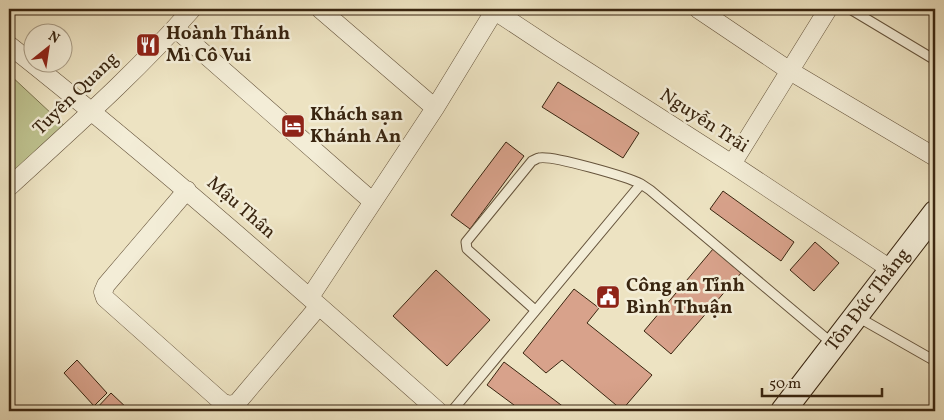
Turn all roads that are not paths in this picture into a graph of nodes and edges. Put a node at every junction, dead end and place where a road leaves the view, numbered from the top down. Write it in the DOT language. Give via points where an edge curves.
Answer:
graph roads {
  1 [pos="192,9"];
  2 [pos="320,9"];
  3 [pos="492,9"];
  4 [pos="698,9"];
  5 [pos="828,9"];
  6 [pos="850,9"];
  7 [pos="175,28"];
  8 [pos="9,45"];
  9 [pos="935,60"];
  10 [pos="790,71"];
  11 [pos="435,108"];
  12 [pos="92,110"];
  13 [pos="935,157"];
  14 [pos="732,164"];
  15 [pos="641,184"];
  16 [pos="9,187"];
  17 [pos="187,190"];
  18 [pos="373,202"];
  19 [pos="935,213"];
  20 [pos="892,270"];
  21 [pos="315,301"];
  22 [pos="535,310"];
  23 [pos="856,316"];
  24 [pos="834,345"];
  25 [pos="935,361"];
  26 [pos="438,411"];
  27 [pos="452,411"];
  28 [pos="783,411"];
  1 -- 7 [label="street, Tuyên Quang"];
  2 -- 11 [label="street"];
  3 -- 11 [label="street" via="490,18"];
  3 -- 14 [label="street, Nguyễn Trãi"];
  4 -- 10 [label="street"];
  5 -- 10 [label="street"];
  6 -- 9 [label="lane"];
  7 -- 12 [label="street, Tuyên Quang"];
  7 -- 18 [label="street"];
  8 -- 12 [label="street, Mậu Thân"];
  10 -- 13 [label="street"];
  10 -- 14 [label="street"];
  11 -- 18 [label="street"];
  12 -- 16 [label="street, Tuyên Quang"];
  12 -- 17 [label="street, Mậu Thân"];
  14 -- 20 [label="street, Nguyễn Trãi"];
  15 -- 22 [label="lane"];
  15 -- 22 [label="lane" via="614,173 540,157 526,168 466,242 467,249"];
  15 -- 24 [label="lane"];
  17 -- 21 [label="street, Mậu Thân"];
  17 -- 21 [label="street" via="103,292 105,298 223,403 237,403"];
  18 -- 21 [label="street"];
  19 -- 20 [label="street, Tôn Đức Thắng"];
  20 -- 23 [label="street, Tôn Đức Thắng"];
  21 -- 26 [label="street, Mậu Thân"];
  22 -- 27 [label="lane"];
  23 -- 24 [label="street, Tôn Đức Thắng"];
  23 -- 25 [label="lane"];
  24 -- 28 [label="street, Tôn Đức Thắng"];
}
